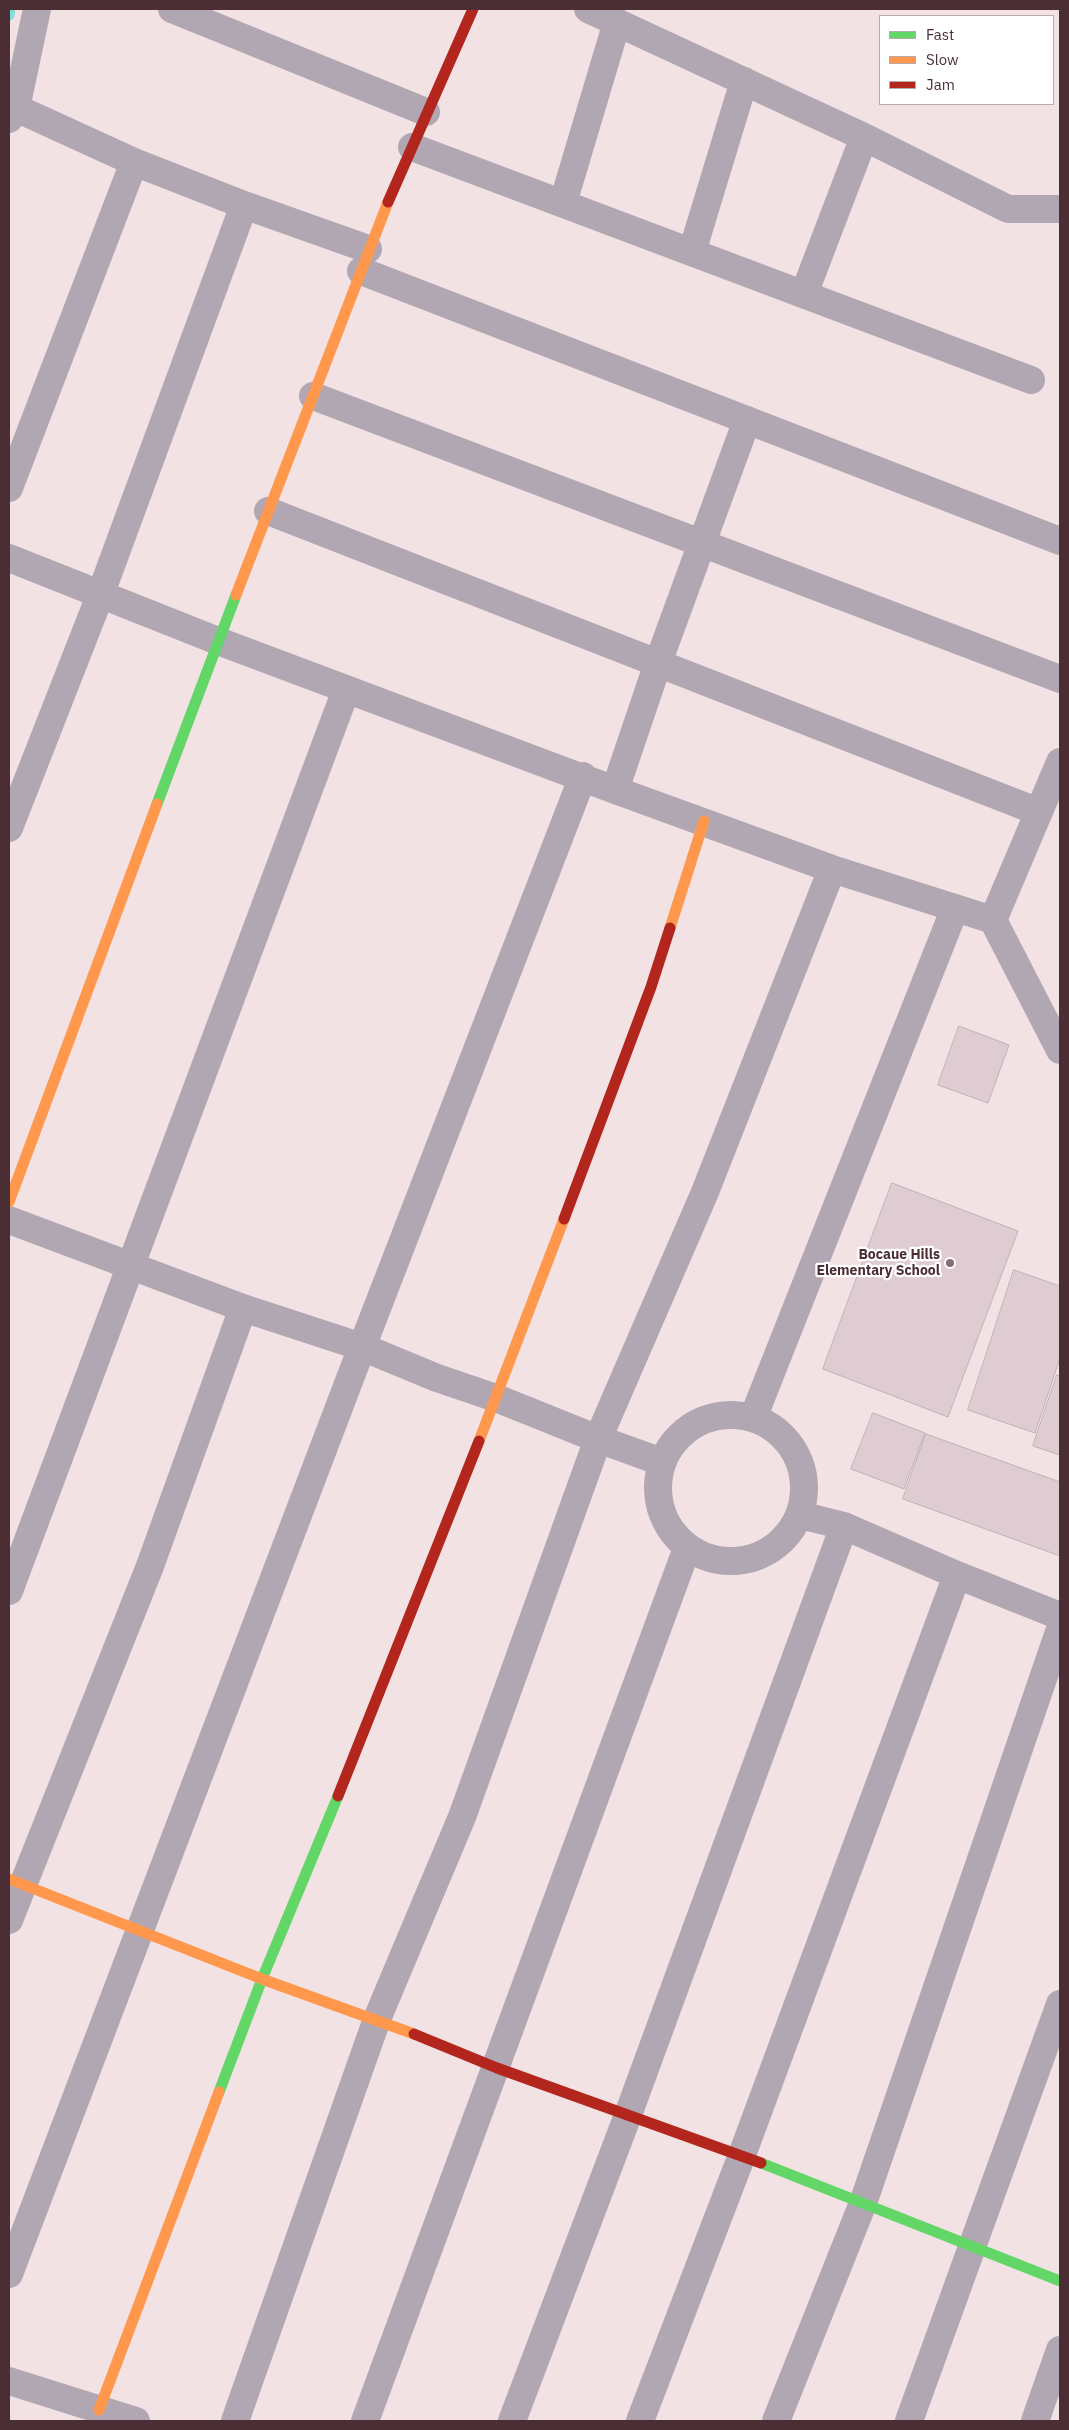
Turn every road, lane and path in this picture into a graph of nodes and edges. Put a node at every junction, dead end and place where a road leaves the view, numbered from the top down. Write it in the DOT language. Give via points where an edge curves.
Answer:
graph roads {
  1 [pos="37,9"];
  2 [pos="172,9"];
  3 [pos="473,9"];
  4 [pos="588,9"];
  5 [pos="617,22"];
  6 [pos="744,81"];
  7 [pos="426,112"];
  8 [pos="12,114"];
  9 [pos="864,137"];
  10 [pos="412,147"];
  11 [pos="134,162"];
  12 [pos="563,203"];
  13 [pos="244,205"];
  14 [pos="1060,209"];
  15 [pos="692,252"];
  16 [pos="365,260"];
  17 [pos="804,294"];
  18 [pos="1031,380"];
  19 [pos="313,396"];
  20 [pos="747,420"];
  21 [pos="9,488"];
  22 [pos="268,511"];
  23 [pos="1060,541"];
  24 [pos="703,542"];
  25 [pos="9,558"];
  26 [pos="101,593"];
  27 [pos="218,641"];
  28 [pos="658,663"];
  29 [pos="1060,679"];
  30 [pos="346,690"];
  31 [pos="1060,765"];
  32 [pos="583,776"];
  33 [pos="615,790"];
  34 [pos="1039,812"];
  35 [pos="704,821"];
  36 [pos="9,828"];
  37 [pos="832,869"];
  38 [pos="955,908"];
  39 [pos="993,920"];
  40 [pos="1054,1018"];
  41 [pos="1060,1050"];
  42 [pos="9,1202"];
  43 [pos="9,1220"];
  44 [pos="131,1265"];
  45 [pos="243,1308"];
  46 [pos="362,1346"];
  47 [pos="496,1398"];
  48 [pos="753,1418"];
  49 [pos="598,1439"];
  50 [pos="662,1462"];
  51 [pos="800,1515"];
  52 [pos="844,1526"];
  53 [pos="687,1548"];
  54 [pos="957,1575"];
  55 [pos="9,1590"];
  56 [pos="1060,1616"];
  57 [pos="1060,1629"];
  58 [pos="15,1882"];
  59 [pos="9,1920"];
  60 [pos="141,1931"];
  61 [pos="262,1979"];
  62 [pos="1060,2004"];
  63 [pos="377,2019"];
  64 [pos="496,2068"];
  65 [pos="628,2115"];
  66 [pos="742,2155"];
  67 [pos="863,2203"];
  68 [pos="971,2246"];
  69 [pos="9,2274"];
  70 [pos="1060,2281"];
  71 [pos="1060,2350"];
  72 [pos="9,2381"];
  73 [pos="99,2410"];
  74 [pos="136,2421"];
  75 [pos="235,2421"];
  76 [pos="365,2421"];
  77 [pos="512,2421"];
  78 [pos="640,2421"];
  79 [pos="776,2421"];
  80 [pos="909,2421"];
  81 [pos="1035,2421"];
  1 -- 8 [label="street"];
  2 -- 7 [label="street"];
  3 -- 7 [label="street"];
  4 -- 5 [label="street"];
  5 -- 6 [label="street"];
  5 -- 12 [label="street"];
  6 -- 9 [label="street"];
  6 -- 15 [label="street"];
  7 -- 10 [label="street"];
  8 -- 11 [label="street"];
  9 -- 14 [label="street" via="1008,209"];
  9 -- 17 [label="street"];
  10 -- 12 [label="street"];
  10 -- 16 [label="street"];
  11 -- 13 [label="street"];
  11 -- 21 [label="street"];
  12 -- 15 [label="street"];
  13 -- 16 [label="street"];
  13 -- 26 [label="street"];
  15 -- 17 [label="street"];
  16 -- 19 [label="street"];
  16 -- 20 [label="street"];
  17 -- 18 [label="street"];
  19 -- 22 [label="street"];
  19 -- 24 [label="street"];
  20 -- 23 [label="street"];
  20 -- 24 [label="street"];
  22 -- 27 [label="street"];
  22 -- 28 [label="street"];
  24 -- 28 [label="street"];
  24 -- 29 [label="street"];
  25 -- 26 [label="street"];
  26 -- 27 [label="street"];
  26 -- 36 [label="street"];
  27 -- 30 [label="street"];
  27 -- 42 [label="street"];
  28 -- 33 [label="street"];
  28 -- 34 [label="street"];
  30 -- 32 [label="street"];
  30 -- 44 [label="street"];
  31 -- 34 [label="street"];
  32 -- 33 [label="street"];
  32 -- 46 [label="street"];
  33 -- 35 [label="street"];
  34 -- 39 [label="street"];
  35 -- 37 [label="street"];
  35 -- 47 [label="street" via="651,988"];
  37 -- 38 [label="street"];
  37 -- 49 [label="street" via="705,1192"];
  38 -- 39 [label="street"];
  38 -- 48 [label="street"];
  39 -- 40 [label="street"];
  40 -- 41 [label="street"];
  43 -- 44 [label="street"];
  44 -- 45 [label="street"];
  44 -- 55 [label="street"];
  45 -- 46 [label="street"];
  45 -- 58 [label="street" via="150,1566"];
  46 -- 47 [label="street" via="437,1378"];
  46 -- 60 [label="street"];
  47 -- 49 [label="street"];
  47 -- 61 [label="street" via="374,1712"];
  48 -- 50 [label="street" via="725,1415 699,1422 677,1438"];
  48 -- 51 [label="street" via="779,1433 798,1456 805,1485"];
  49 -- 50 [label="street"];
  49 -- 63 [label="street" via="462,1817"];
  50 -- 53 [label="street" via="657,1485 661,1509 671,1530"];
  51 -- 52 [label="street"];
  51 -- 53 [label="street" via="781,1543 752,1559 718,1561"];
  52 -- 54 [label="street"];
  52 -- 65 [label="street"];
  53 -- 64 [label="street"];
  54 -- 56 [label="street"];
  54 -- 66 [label="street"];
  57 -- 67 [label="street"];
  58 -- 59 [label="street"];
  58 -- 60 [label="street"];
  60 -- 61 [label="street"];
  60 -- 69 [label="street"];
  61 -- 63 [label="street"];
  61 -- 73 [label="street"];
  62 -- 68 [label="street"];
  63 -- 64 [label="street"];
  63 -- 75 [label="street"];
  64 -- 65 [label="street"];
  64 -- 76 [label="street"];
  65 -- 66 [label="street"];
  65 -- 77 [label="street"];
  66 -- 67 [label="street"];
  66 -- 78 [label="street"];
  67 -- 68 [label="street"];
  67 -- 79 [label="street"];
  68 -- 70 [label="street"];
  68 -- 80 [label="street"];
  71 -- 81 [label="street"];
  72 -- 73 [label="street"];
  73 -- 74 [label="street"];
}
